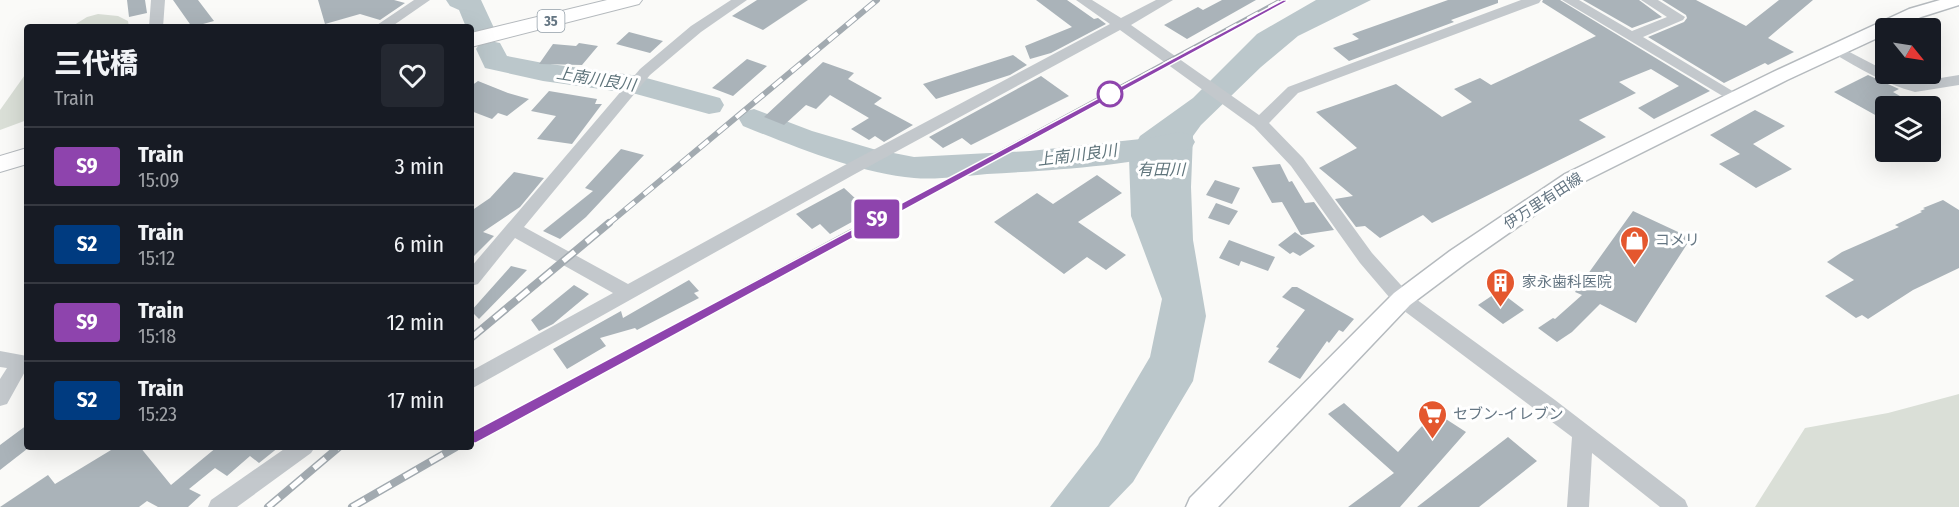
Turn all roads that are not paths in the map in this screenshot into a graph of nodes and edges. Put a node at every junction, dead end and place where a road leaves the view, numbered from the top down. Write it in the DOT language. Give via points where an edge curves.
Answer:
graph roads {
  1 [pos="158,0"];
  2 [pos="632,0"];
  3 [pos="1083,0"];
  4 [pos="1166,0"];
  5 [pos="1534,0"];
  6 [pos="1569,0"];
  7 [pos="1648,0"];
  8 [pos="1958,0"];
  9 [pos="419,2"];
  10 [pos="736,2"];
  11 [pos="156,24"];
  12 [pos="386,24"];
  13 [pos="1122,24"];
  14 [pos="1631,37"];
  15 [pos="474,39"];
  16 [pos="1838,50"];
  17 [pos="1959,80"];
  18 [pos="1736,98"];
  19 [pos="1253,118"];
  20 [pos="24,157"];
  21 [pos="0,164"];
  22 [pos="513,229"];
  23 [pos="474,275"];
  24 [pos="628,292"];
  25 [pos="1402,299"];
  26 [pos="0,359"];
  27 [pos="474,379"];
  28 [pos="0,398"];
  29 [pos="1583,435"];
  30 [pos="300,450"];
  31 [pos="219,507"];
  32 [pos="1200,507"];
  33 [pos="1578,507"];
  34 [pos="1677,507"];
  1 -- 11 [label="street"];
  2 -- 15 [label="highway, 35"];
  3 -- 13 [label="street"];
  4 -- 13 [label="street"];
  5 -- 19 [label="street" via="1293,90"];
  6 -- 14 [label="street"];
  7 -- 14 [label="street" via="1678,17"];
  8 -- 16 [label="main road, 伊万里有田線" via="1915,13"];
  9 -- 12 [label="street"];
  10 -- 22 [label="street" via="645,72"];
  13 -- 19 [label="street"];
  13 -- 24 [label="street"];
  14 -- 18 [label="street"];
  16 -- 17 [label="street" via="1887,78 1915,87"];
  16 -- 18 [label="main road, 伊万里有田線"];
  18 -- 25 [label="main road, 伊万里有田線" via="1572,179"];
  19 -- 25 [label="street" via="1297,162 1366,258"];
  20 -- 21 [label="highway"];
  22 -- 23 [label="street"];
  22 -- 24 [label="street"];
  24 -- 27 [label="street"];
  25 -- 29 [label="street"];
  25 -- 32 [label="main road, 伊万里有田線"];
  26 -- 28 [label="street" via="20,362"];
  29 -- 33 [label="street"];
  29 -- 34 [label="street"];
  30 -- 31 [label="street"];
}
